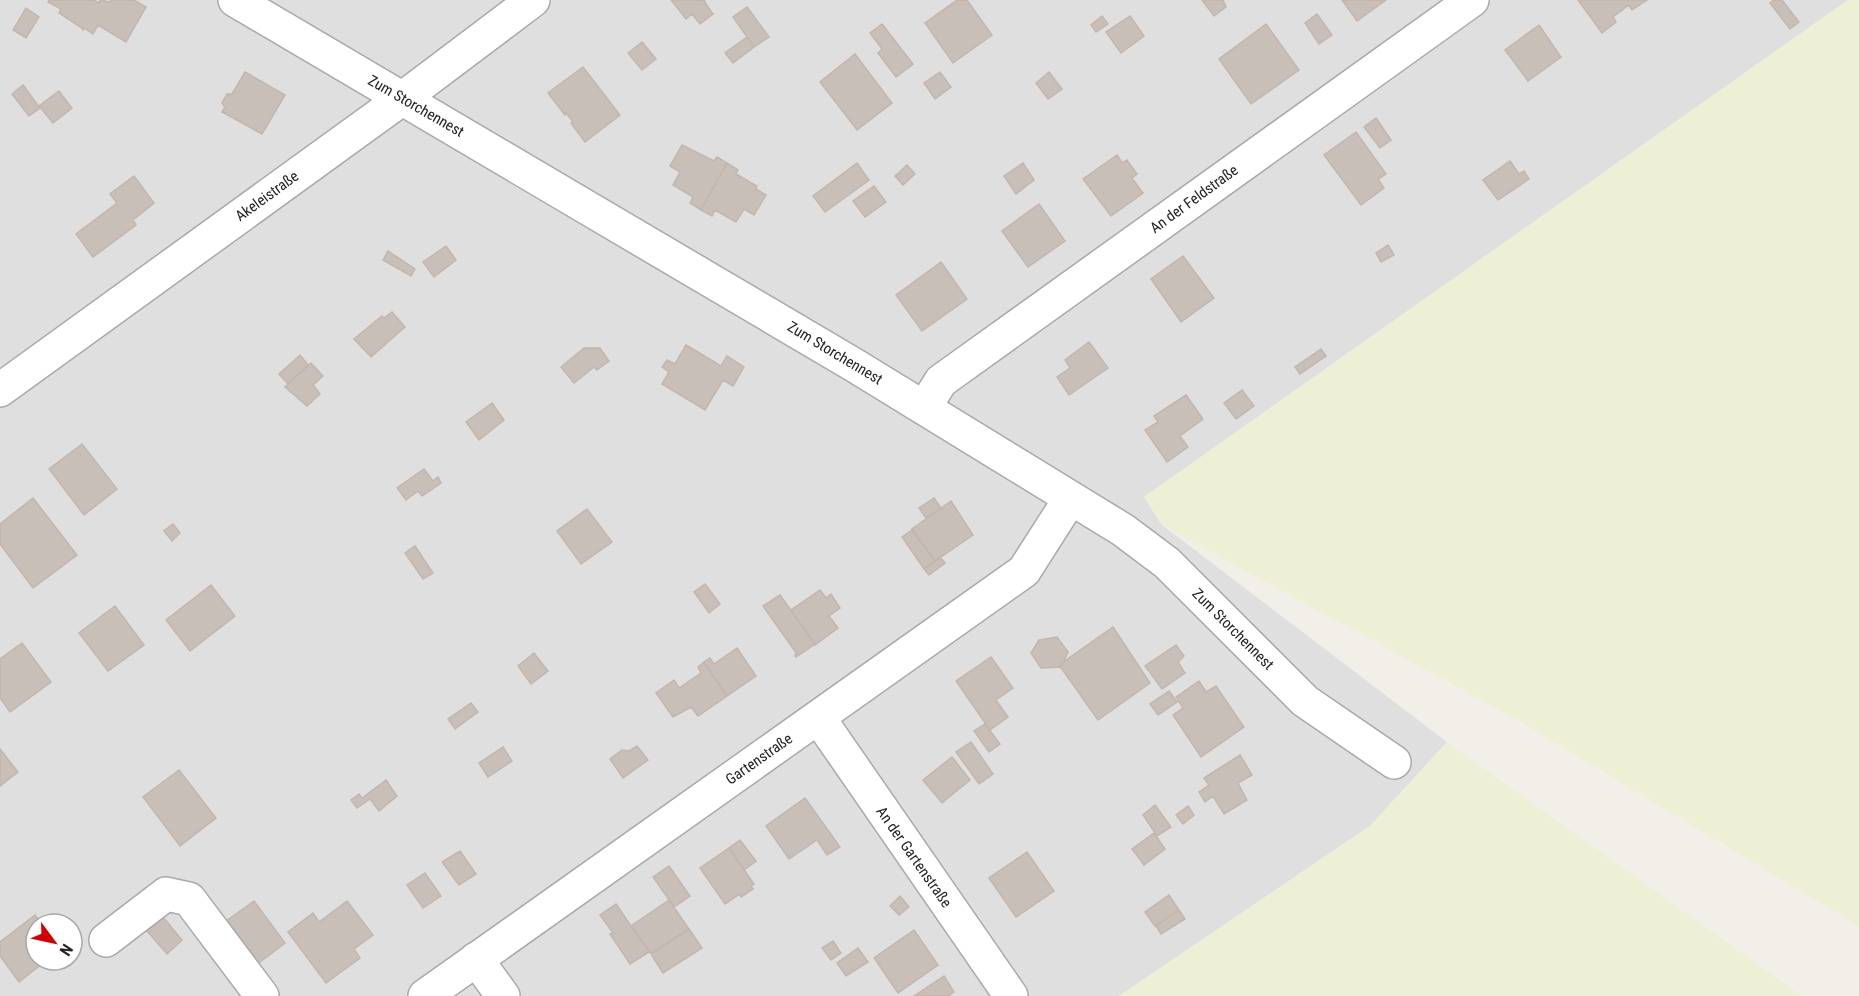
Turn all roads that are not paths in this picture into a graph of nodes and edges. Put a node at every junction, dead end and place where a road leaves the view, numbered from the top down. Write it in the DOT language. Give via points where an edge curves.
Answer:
graph roads {
  1 [pos="235,0"];
  2 [pos="533,0"];
  3 [pos="1472,0"];
  4 [pos="403,98"];
  5 [pos="0,390"];
  6 [pos="924,408"];
  7 [pos="1070,498"];
  8 [pos="818,717"];
  9 [pos="1394,762"];
  10 [pos="106,940"];
  11 [pos="476,959"];
  12 [pos="262,996"];
  13 [pos="425,996"];
  14 [pos="503,996"];
  15 [pos="1011,996"];
  1 -- 4 [label="street, Zum Storchennest"];
  2 -- 4 [label="street, Akeleistraße"];
  3 -- 6 [label="street, An der Feldstraße" via="941,381"];
  4 -- 5 [label="street, Akeleistraße"];
  4 -- 6 [label="street, Zum Storchennest"];
  6 -- 7 [label="street, Zum Storchennest"];
  7 -- 8 [label="street, Gartenstraße" via="1024,571"];
  7 -- 9 [label="street, Zum Storchennest" via="1167,563 1305,701"];
  8 -- 11 [label="street, Gartenstraße"];
  8 -- 15 [label="street, An der Gartenstraße"];
  10 -- 12 [label="street" via="166,894 189,900"];
  11 -- 13 [label="street, Gartenstraße"];
  11 -- 14 [label="street"];
}
